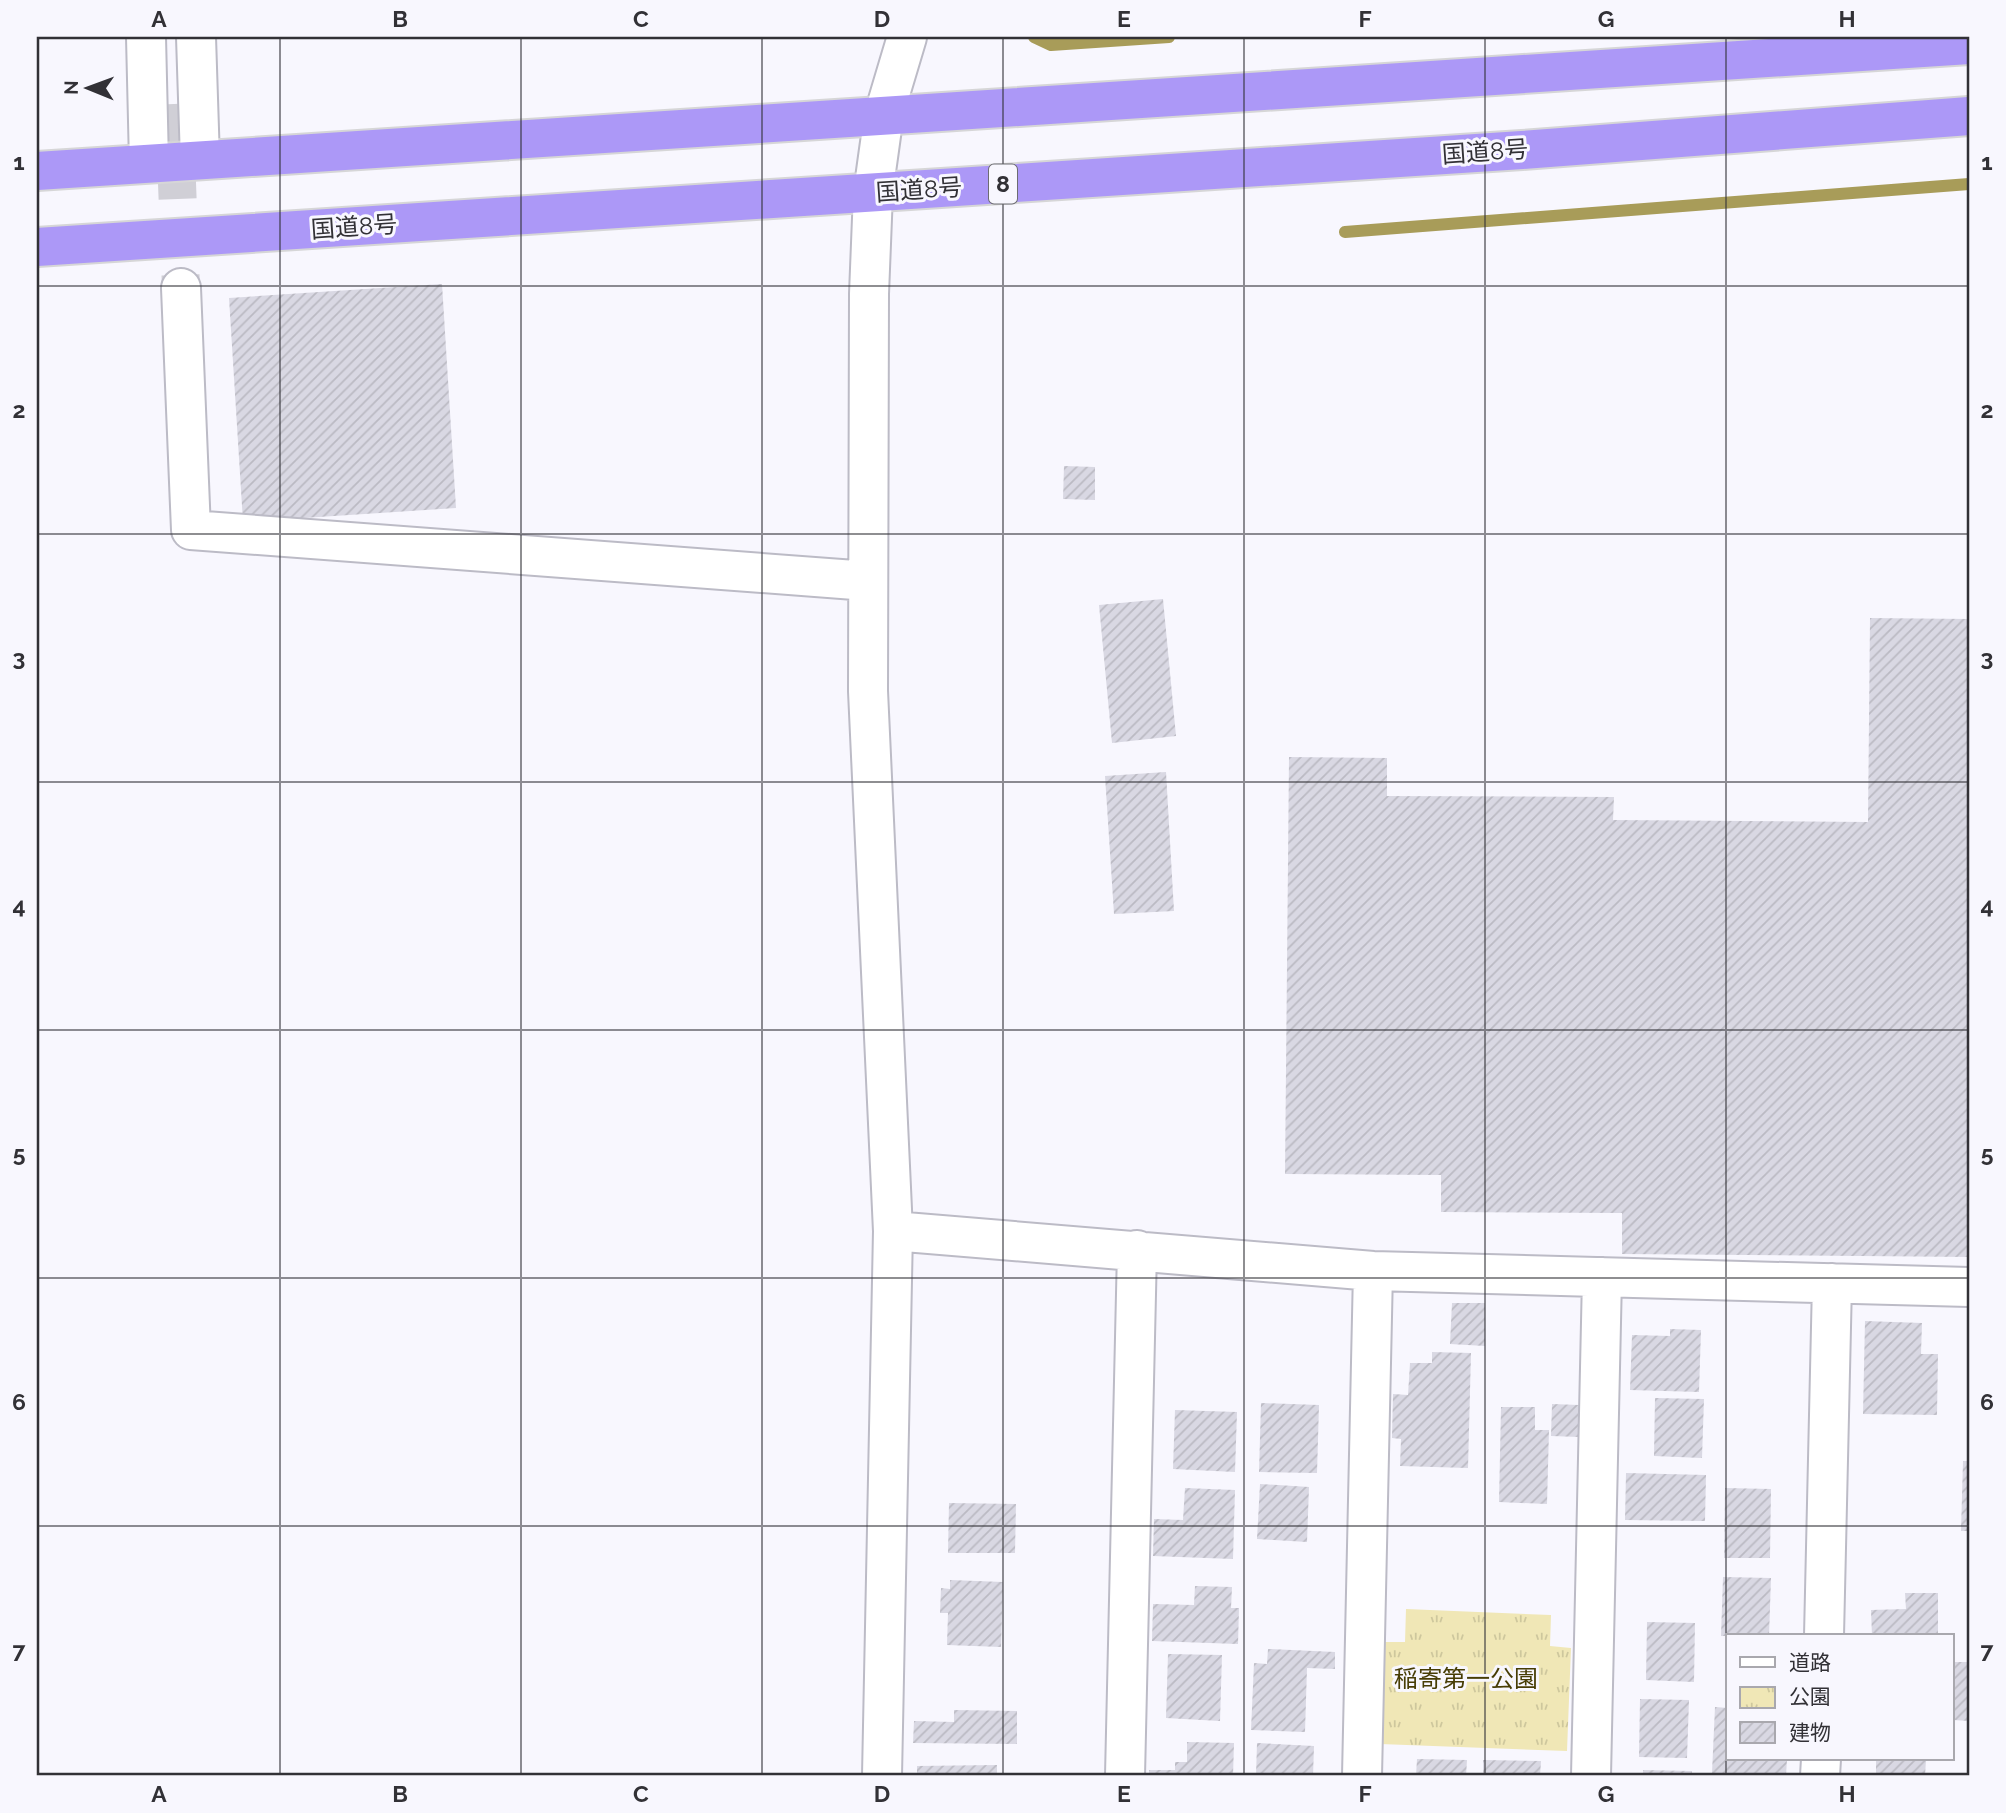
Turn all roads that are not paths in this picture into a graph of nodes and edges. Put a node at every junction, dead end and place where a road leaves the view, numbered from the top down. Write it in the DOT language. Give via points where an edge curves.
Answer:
graph roads {
  1 [pos="146,37"];
  2 [pos="171,37"];
  3 [pos="196,37"];
  4 [pos="907,37"];
  5 [pos="1969,46"];
  6 [pos="174,104"];
  7 [pos="884,114"];
  8 [pos="1969,117"];
  9 [pos="200,160"];
  10 [pos="149,163"];
  11 [pos="37,171"];
  12 [pos="873,192"];
  13 [pos="37,247"];
  14 [pos="181,288"];
  15 [pos="868,581"];
  16 [pos="893,1231"];
  17 [pos="1137,1250"];
  18 [pos="1373,1271"];
  19 [pos="1602,1277"];
  20 [pos="1832,1283"];
  21 [pos="1969,1287"];
  22 [pos="1824,1634"];
  23 [pos="882,1776"];
  24 [pos="1125,1776"];
  25 [pos="1362,1776"];
  26 [pos="1591,1776"];
  1 -- 10 [label="street"];
  2 -- 6 [label="street"];
  3 -- 9 [label="street"];
  4 -- 7 [label="street"];
  5 -- 7 [label="highway"];
  7 -- 9 [label="highway"];
  7 -- 12 [label="street"];
  8 -- 12 [label="highway, 国道8号 / 8"];
  9 -- 10 [label="highway"];
  10 -- 11 [label="highway"];
  12 -- 13 [label="highway, 国道8号 / 8"];
  12 -- 15 [label="street"];
  14 -- 15 [label="street" via="191,530"];
  15 -- 16 [label="street" via="868,691"];
  16 -- 17 [label="street"];
  16 -- 23 [label="street"];
  17 -- 18 [label="street"];
  17 -- 24 [label="street"];
  18 -- 19 [label="street"];
  18 -- 25 [label="street"];
  19 -- 20 [label="street"];
  19 -- 26 [label="street"];
  20 -- 21 [label="street"];
  20 -- 22 [label="street"];
}
